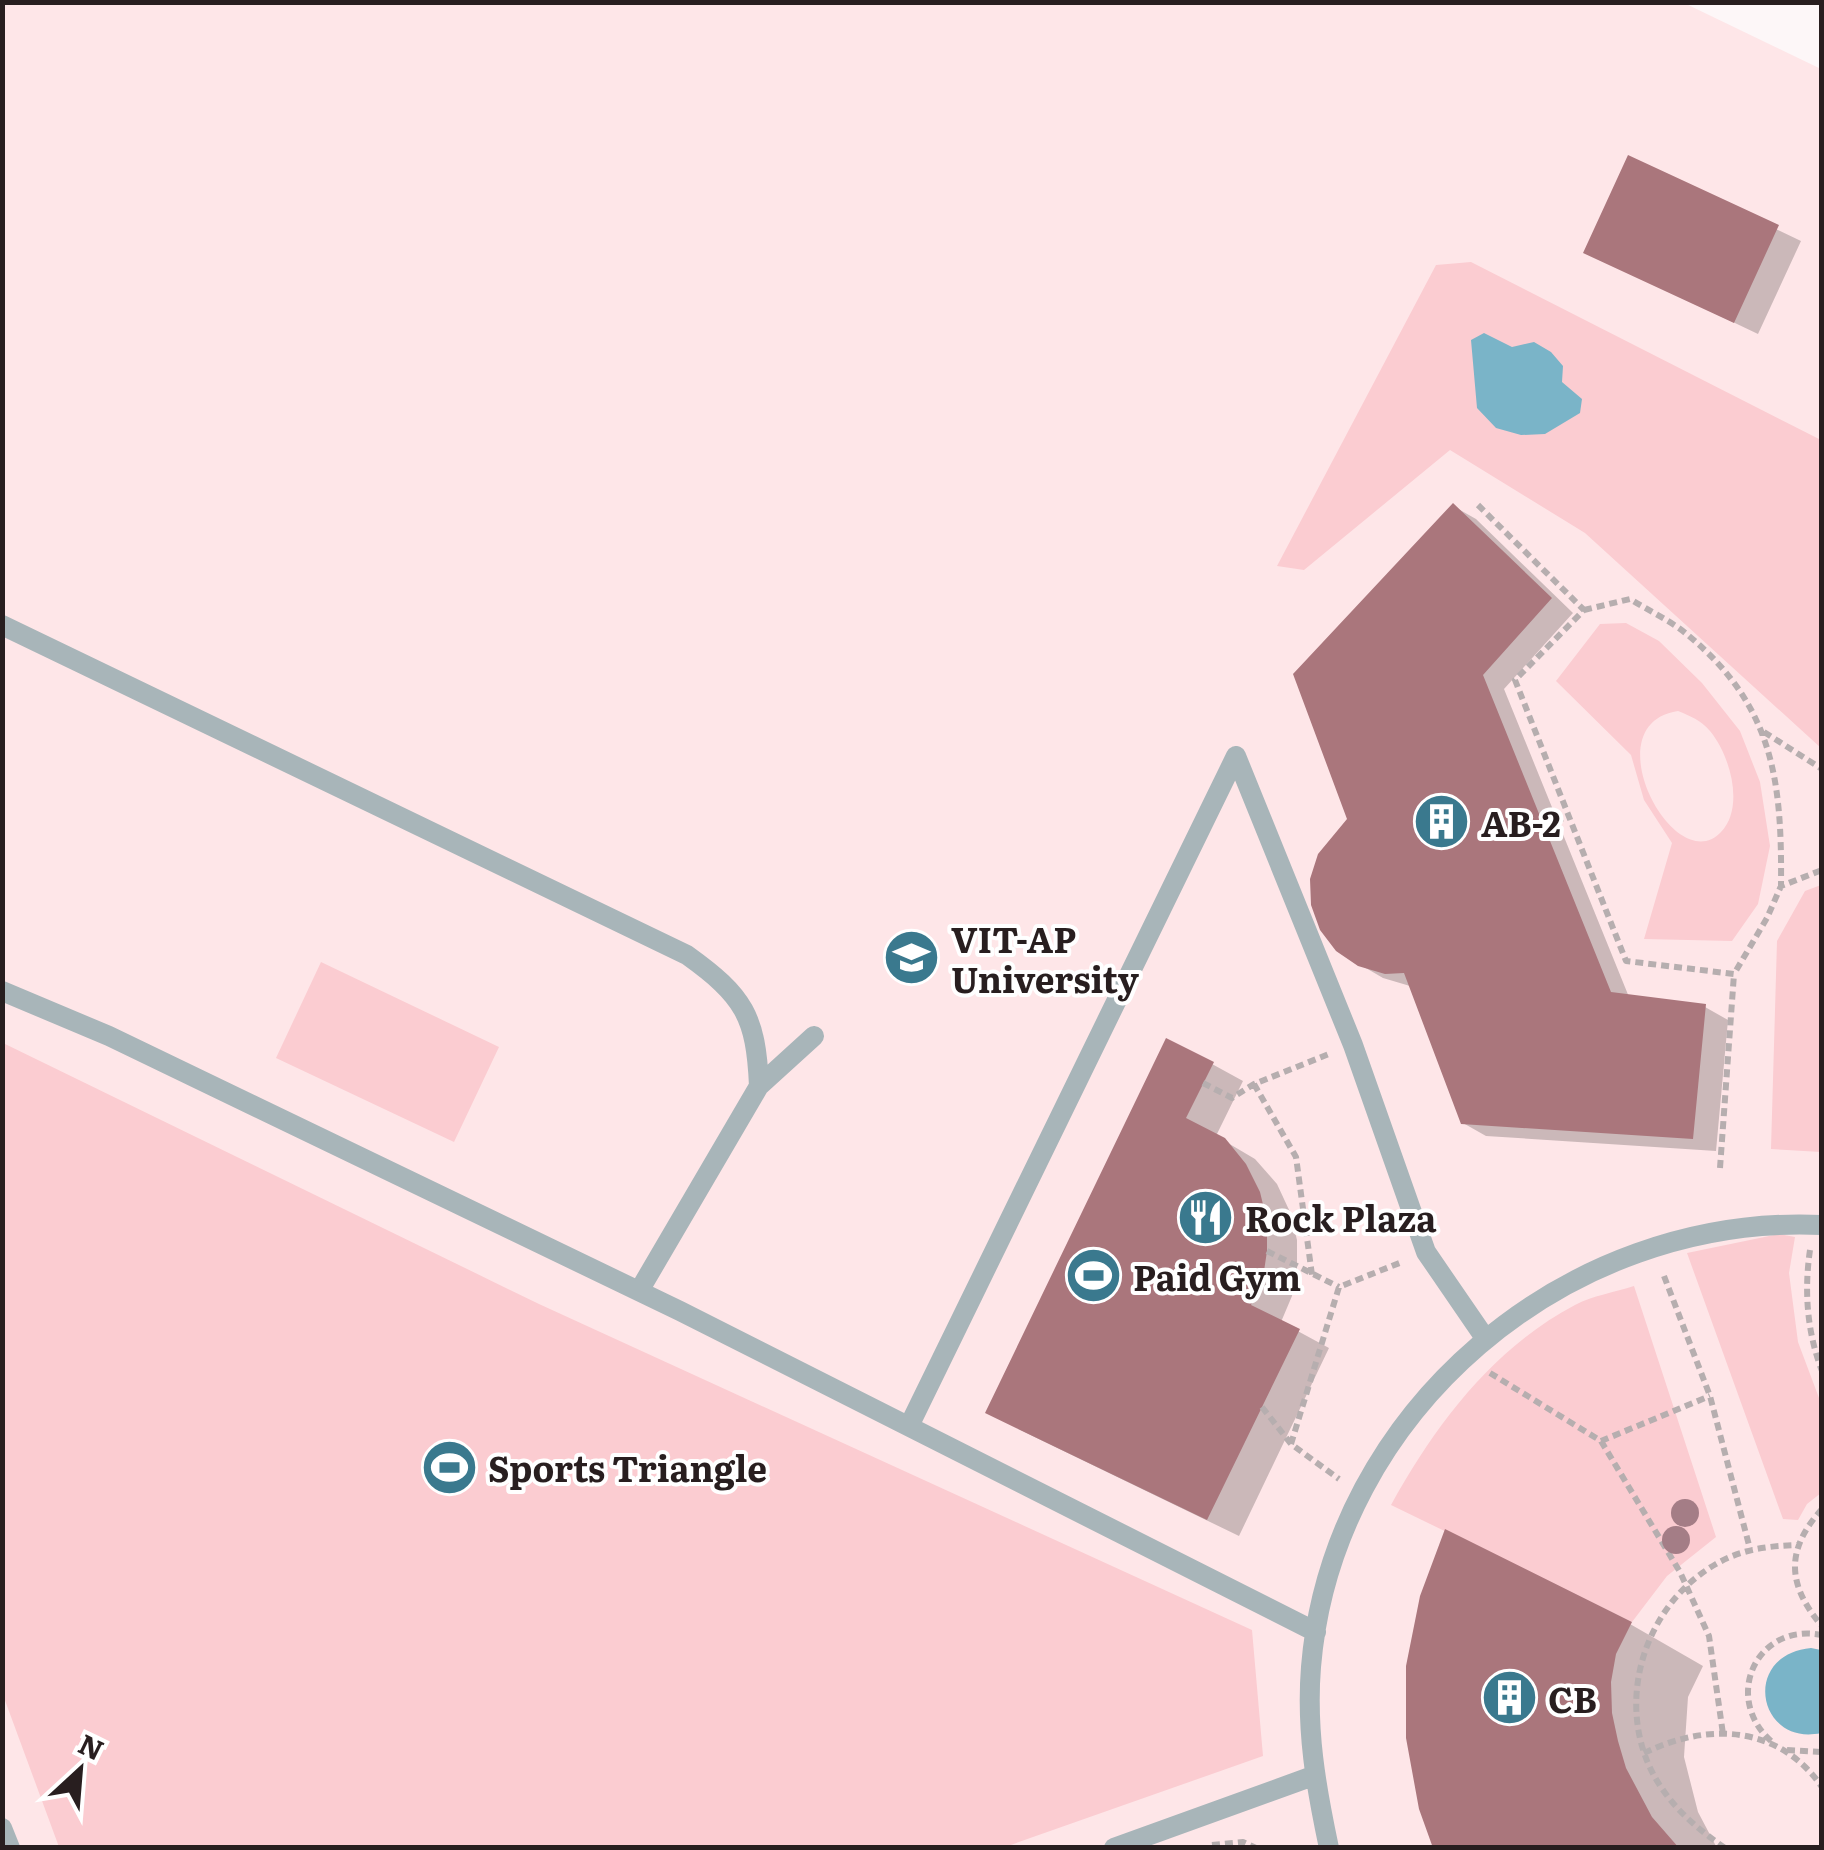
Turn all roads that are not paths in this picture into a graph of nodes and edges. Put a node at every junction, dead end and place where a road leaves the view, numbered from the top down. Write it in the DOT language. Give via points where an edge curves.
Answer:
graph roads {
  1 [pos="2,625"];
  2 [pos="2,991"];
  3 [pos="814,1036"];
  4 [pos="759,1086"];
  5 [pos="1819,1225"];
  6 [pos="639,1292"];
  7 [pos="1484,1338"];
  8 [pos="909,1426"];
  9 [pos="1316,1632"];
  10 [pos="1313,1776"];
  11 [pos="2,1828"];
  12 [pos="10,1848"];
  13 [pos="1114,1848"];
  14 [pos="1329,1848"];
  1 -- 4 [label="lane" via="687,955 746,1010"];
  2 -- 6 [label="lane" via="109,1036"];
  3 -- 4 [label="lane"];
  4 -- 6 [label="lane"];
  5 -- 7 [label="lane" via="1733,1229 1652,1246 1578,1277"];
  6 -- 8 [label="lane"];
  7 -- 8 [label="lane" via="1426,1252 1353,1045 1236,756"];
  7 -- 9 [label="lane" via="1424,1398 1360,1494 1333,1561"];
  8 -- 9 [label="lane"];
  9 -- 10 [label="lane" via="1309,1722"];
  10 -- 13 [label="lane"];
  10 -- 14 [label="lane"];
  11 -- 12 [label="lane"];
}
